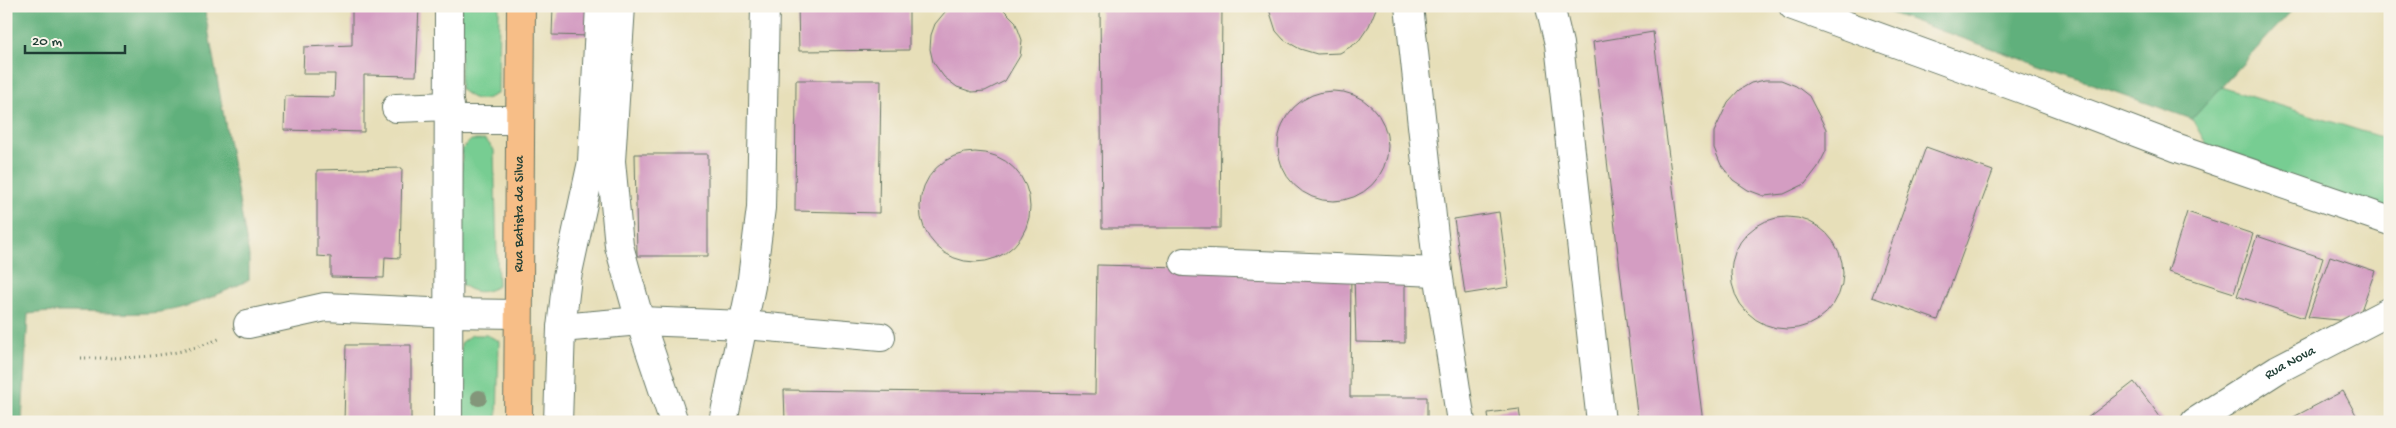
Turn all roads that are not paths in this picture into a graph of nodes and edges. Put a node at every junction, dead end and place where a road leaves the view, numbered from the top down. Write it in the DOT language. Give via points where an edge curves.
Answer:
graph roads {
  1 [pos="449,6"];
  2 [pos="521,6"];
  3 [pos="600,6"];
  4 [pos="621,6"];
  5 [pos="765,6"];
  6 [pos="1408,6"];
  7 [pos="1550,6"];
  8 [pos="1793,6"];
  9 [pos="609,33"];
  10 [pos="396,108"];
  11 [pos="450,113"];
  12 [pos="519,120"];
  13 [pos="2390,221"];
  14 [pos="1184,262"];
  15 [pos="1438,272"];
  16 [pos="2390,311"];
  17 [pos="450,313"];
  18 [pos="518,314"];
  19 [pos="640,321"];
  20 [pos="248,324"];
  21 [pos="744,325"];
  22 [pos="561,328"];
  23 [pos="881,337"];
  24 [pos="448,422"];
  25 [pos="518,422"];
  26 [pos="558,422"];
  27 [pos="674,422"];
  28 [pos="723,422"];
  29 [pos="1460,422"];
  30 [pos="1601,422"];
  31 [pos="2195,422"];
  1 -- 11 [label="street"];
  2 -- 12 [label="main road, Rua Batista da Silva"];
  3 -- 9 [label="street"];
  4 -- 9 [label="street"];
  5 -- 21 [label="street" via="761,208"];
  6 -- 15 [label="street"];
  7 -- 30 [label="street" via="1559,44"];
  8 -- 13 [label="street" via="2175,147"];
  9 -- 19 [label="street" via="612,161 619,246"];
  9 -- 22 [label="street" via="592,162 567,277"];
  10 -- 11 [label="street"];
  11 -- 12 [label="street"];
  11 -- 17 [label="street"];
  12 -- 18 [label="main road, Rua Batista da Silva"];
  14 -- 15 [label="street"];
  15 -- 29 [label="street"];
  16 -- 31 [label="street, Rua Nova" via="2278,369"];
  17 -- 18 [label="street"];
  17 -- 20 [label="street" via="325,307"];
  17 -- 24 [label="street"];
  18 -- 25 [label="main road, Rua Batista da Silva"];
  19 -- 21 [label="street"];
  19 -- 22 [label="street"];
  19 -- 27 [label="street"];
  21 -- 23 [label="street"];
  21 -- 28 [label="street"];
  22 -- 26 [label="street"];
}
